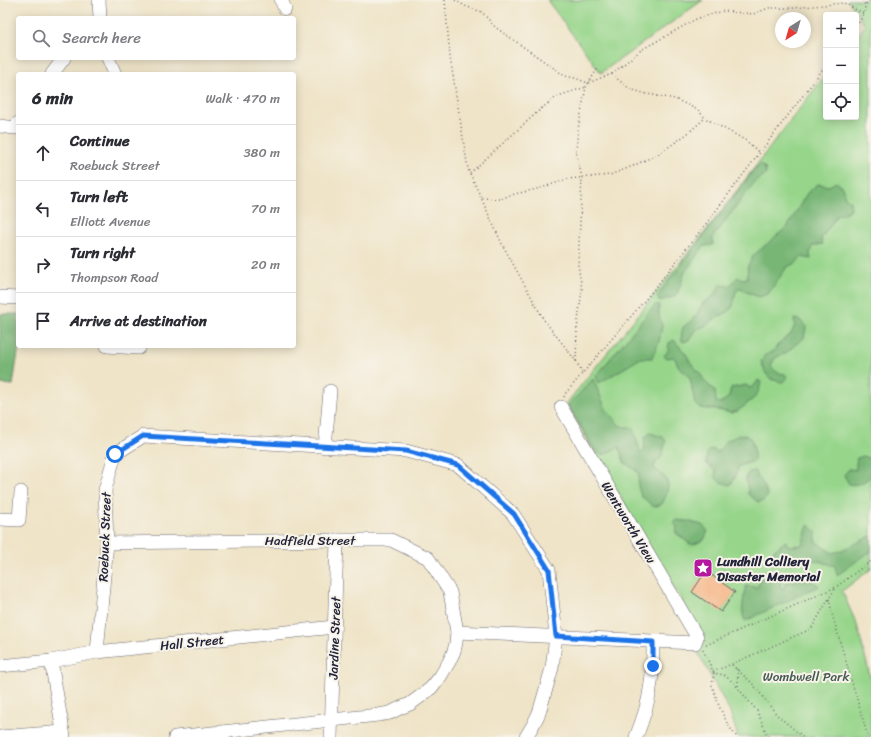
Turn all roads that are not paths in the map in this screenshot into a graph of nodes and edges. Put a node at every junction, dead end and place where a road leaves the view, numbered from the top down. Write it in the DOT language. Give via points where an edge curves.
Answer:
graph roads {
  1 [pos="99,0"];
  2 [pos="100,16"];
  3 [pos="62,60"];
  4 [pos="109,60"];
  5 [pos="54,72"];
  6 [pos="114,72"];
  7 [pos="0,126"];
  8 [pos="16,126"];
  9 [pos="0,297"];
  10 [pos="16,298"];
  11 [pos="330,391"];
  12 [pos="561,407"];
  13 [pos="325,447"];
  14 [pos="21,492"];
  15 [pos="0,519"];
  16 [pos="338,540"];
  17 [pos="107,543"];
  18 [pos="334,627"];
  19 [pos="457,632"];
  20 [pos="556,636"];
  21 [pos="653,642"];
  22 [pos="97,652"];
  23 [pos="50,661"];
  24 [pos="0,666"];
  25 [pos="331,720"];
  26 [pos="63,735"];
  27 [pos="0,737"];
  28 [pos="175,737"];
  29 [pos="331,737"];
  30 [pos="526,737"];
  31 [pos="636,737"];
  1 -- 2 [label="street"];
  3 -- 5 [label="street"];
  4 -- 6 [label="street"];
  7 -- 8 [label="street"];
  9 -- 10 [label="street"];
  11 -- 13 [label="street"];
  12 -- 21 [label="street, Wentworth View" via="675,589 697,637 695,643"];
  13 -- 17 [label="street, Roebuck Street" via="143,436 115,454 105,490"];
  13 -- 20 [label="street, Roebuck Street" via="406,451 458,465 514,514 549,570"];
  14 -- 15 [label="street" via="19,520"];
  16 -- 17 [label="street, Hadfield Street"];
  16 -- 18 [label="street, Jardine Street"];
  16 -- 19 [label="street, Hadfield Street" via="390,540 428,558 450,592"];
  17 -- 22 [label="street, Roebuck Street"];
  18 -- 22 [label="street, Hall Street"];
  18 -- 25 [label="street, Jardine Street"];
  19 -- 20 [label="street"];
  19 -- 25 [label="street" via="449,662 436,682 410,704 378,715"];
  20 -- 21 [label="street"];
  20 -- 30 [label="street, Roebuck Street" via="552,668 543,700"];
  21 -- 31 [label="street" via="650,690"];
  22 -- 23 [label="street, Hall Street"];
  23 -- 24 [label="street, Hall Street"];
  23 -- 26 [label="street"];
  25 -- 28 [label="street"];
  25 -- 29 [label="street, Jardine Street"];
  26 -- 27 [label="street"];
}
